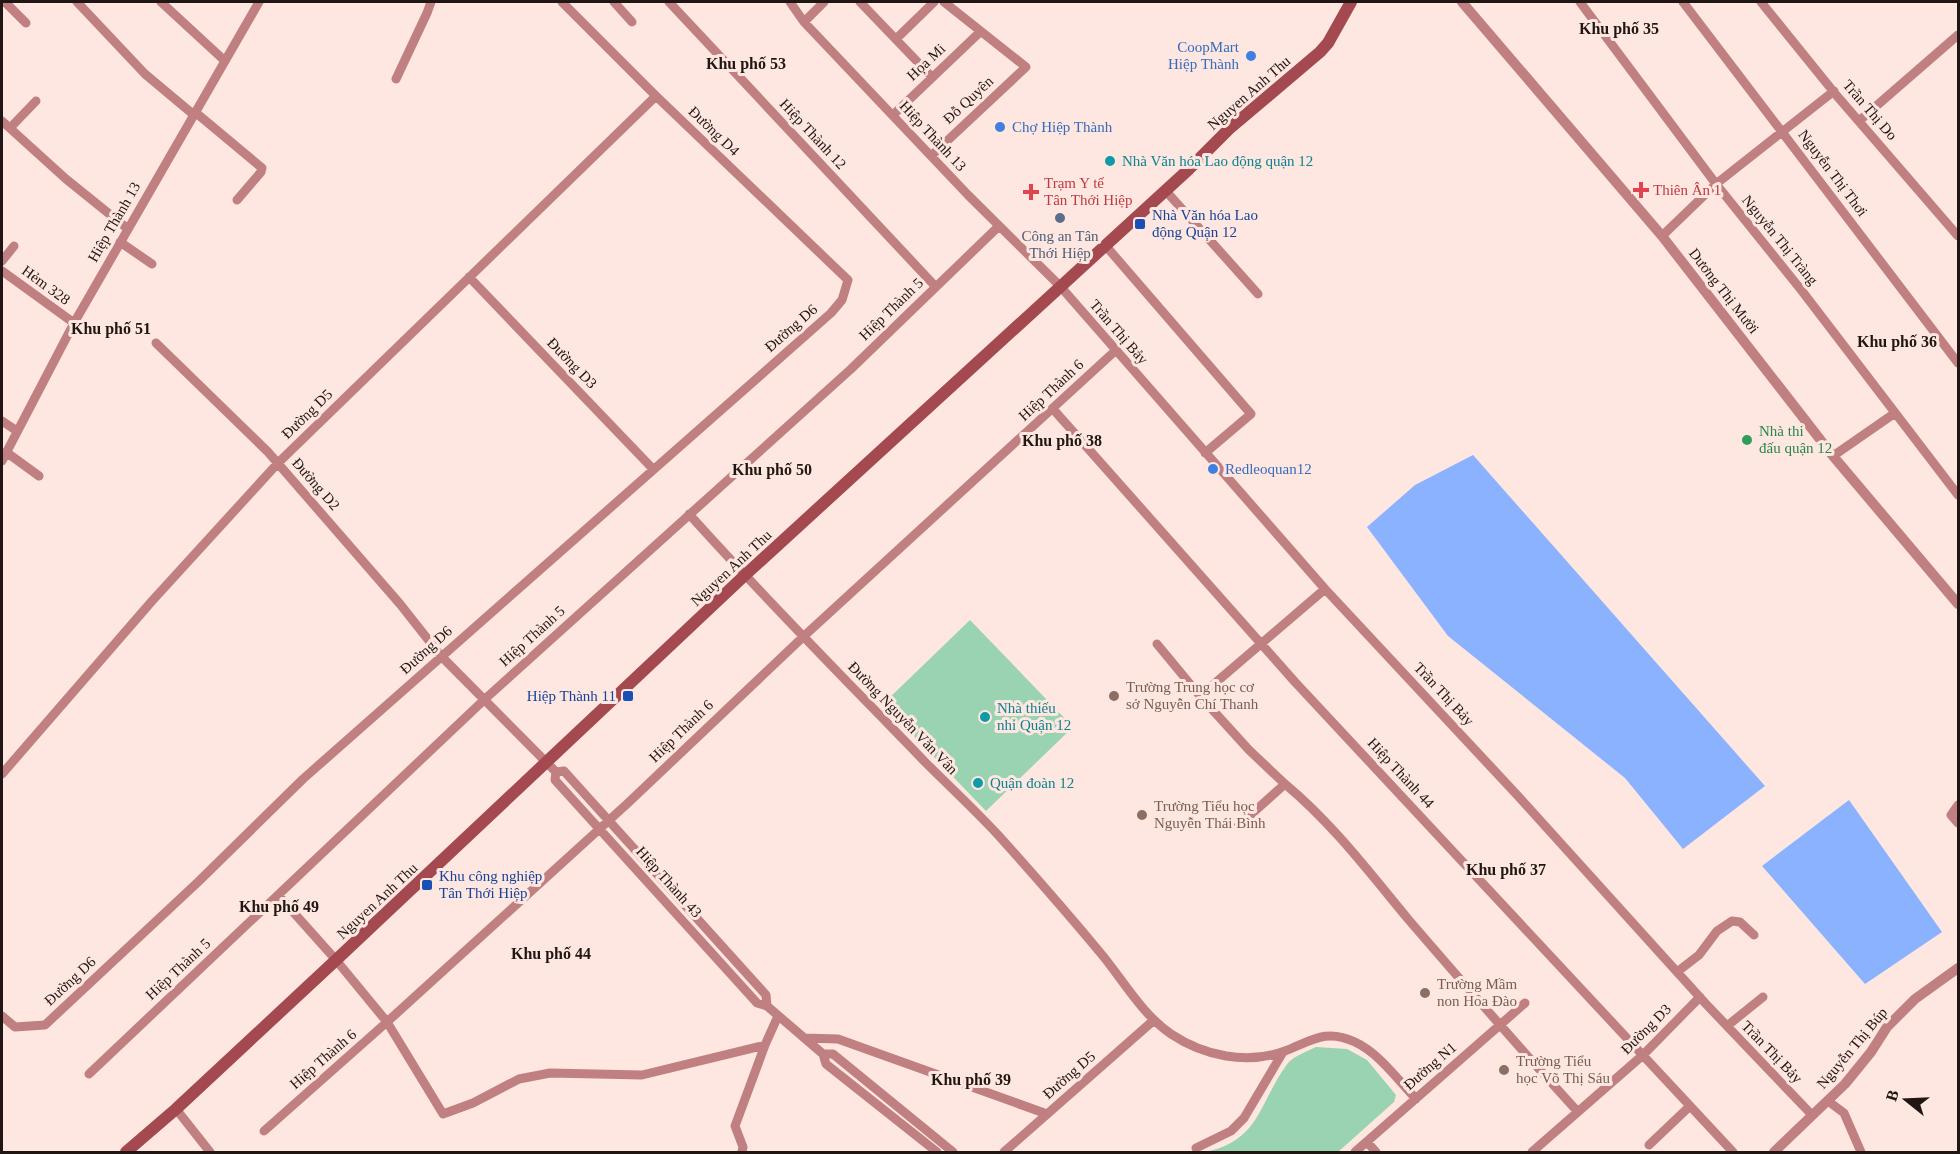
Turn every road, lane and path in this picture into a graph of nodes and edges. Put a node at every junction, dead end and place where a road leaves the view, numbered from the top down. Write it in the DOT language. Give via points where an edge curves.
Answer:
graph roads {
  1 [pos="5,2"];
  2 [pos="77,2"];
  3 [pos="161,2"];
  4 [pos="260,2"];
  5 [pos="430,2"];
  6 [pos="562,2"];
  7 [pos="614,2"];
  8 [pos="669,2"];
  9 [pos="790,2"];
  10 [pos="824,2"];
  11 [pos="860,2"];
  12 [pos="934,2"];
  13 [pos="945,2"];
  14 [pos="1351,2"];
  15 [pos="1462,2"];
  16 [pos="1580,2"];
  17 [pos="1683,2"];
  18 [pos="1761,2"];
  19 [pos="632,22"];
  20 [pos="804,22"];
  21 [pos="26,23"];
  22 [pos="980,32"];
  23 [pos="1959,35"];
  24 [pos="896,39"];
  25 [pos="225,61"];
  26 [pos="932,77"];
  27 [pos="396,79"];
  28 [pos="1834,91"];
  29 [pos="656,96"];
  30 [pos="36,101"];
  31 [pos="194,113"];
  32 [pos="893,114"];
  33 [pos="2,121"];
  34 [pos="1859,121"];
  35 [pos="10,129"];
  36 [pos="1782,131"];
  37 [pos="931,156"];
  38 [pos="1716,184"];
  39 [pos="1165,190"];
  40 [pos="237,200"];
  41 [pos="999,226"];
  42 [pos="128,229"];
  43 [pos="1662,236"];
  44 [pos="1959,236"];
  45 [pos="120,242"];
  46 [pos="1106,245"];
  47 [pos="14,246"];
  48 [pos="2,261"];
  49 [pos="152,264"];
  50 [pos="2,271"];
  51 [pos="470,277"];
  52 [pos="848,280"];
  53 [pos="935,286"];
  54 [pos="1060,286"];
  55 [pos="1258,294"];
  56 [pos="74,323"];
  57 [pos="156,343"];
  58 [pos="1115,351"];
  59 [pos="1959,363"];
  60 [pos="1053,409"];
  61 [pos="1895,413"];
  62 [pos="2,421"];
  63 [pos="17,431"];
  64 [pos="1205,453"];
  65 [pos="4,456"];
  66 [pos="1833,456"];
  67 [pos="278,463"];
  68 [pos="653,468"];
  69 [pos="39,476"];
  70 [pos="1959,495"];
  71 [pos="689,514"];
  72 [pos="744,576"];
  73 [pos="1326,589"];
  74 [pos="1959,604"];
  75 [pos="803,637"];
  76 [pos="1157,644"];
  77 [pos="1261,644"];
  78 [pos="441,656"];
  79 [pos="1200,696"];
  80 [pos="485,699"];
  81 [pos="547,762"];
  82 [pos="556,772"];
  83 [pos="2,774"];
  84 [pos="1285,784"];
  85 [pos="1959,805"];
  86 [pos="609,820"];
  87 [pos="1959,823"];
  88 [pos="1238,826"];
  89 [pos="600,829"];
  90 [pos="278,895"];
  91 [pos="1754,935"];
  92 [pos="336,960"];
  93 [pos="1959,968"];
  94 [pos="1677,972"];
  95 [pos="1700,997"];
  96 [pos="1763,997"];
  97 [pos="1525,1003"];
  98 [pos="767,1006"];
  99 [pos="2,1016"];
  100 [pos="778,1016"];
  101 [pos="1154,1020"];
  102 [pos="387,1022"];
  103 [pos="1499,1026"];
  104 [pos="1727,1026"];
  105 [pos="804,1038"];
  106 [pos="765,1045"];
  107 [pos="1283,1052"];
  108 [pos="823,1054"];
  109 [pos="1643,1054"];
  110 [pos="89,1074"];
  111 [pos="1416,1099"];
  112 [pos="1828,1101"];
  113 [pos="1689,1107"];
  114 [pos="176,1108"];
  115 [pos="1578,1112"];
  116 [pos="1047,1114"];
  117 [pos="1812,1115"];
  118 [pos="264,1131"];
  119 [pos="1367,1142"];
  120 [pos="1649,1145"];
  121 [pos="1197,1148"];
  122 [pos="126,1152"];
  123 [pos="210,1152"];
  124 [pos="742,1152"];
  125 [pos="937,1152"];
  126 [pos="953,1152"];
  127 [pos="1004,1152"];
  128 [pos="1355,1152"];
  129 [pos="1376,1152"];
  130 [pos="1532,1152"];
  131 [pos="1733,1152"];
  132 [pos="1774,1152"];
  133 [pos="1861,1152"];
  1 -- 21 [label="street"];
  2 -- 31 [label="street" via="146,74"];
  3 -- 25 [label="street"];
  4 -- 25 [label="street, Hiệp Thành 13"];
  5 -- 27 [label="street"];
  6 -- 29 [label="street, Đường D4"];
  7 -- 19 [label="street"];
  8 -- 53 [label="street, Hiệp Thành 12"];
  9 -- 20 [label="street, Hiệp Thành 13"];
  10 -- 20 [label="street"];
  11 -- 24 [label="street"];
  12 -- 24 [label="street"];
  13 -- 22 [label="street"];
  14 -- 39 [label="main road, Nguyen Anh Thu" via="1328,44"];
  15 -- 43 [label="street, Dương Thị Mười"];
  16 -- 38 [label="street, Nguyễn Thị Tràng"];
  17 -- 36 [label="street, Nguyễn Thị Thơi"];
  18 -- 28 [label="street, Trần Thị Do"];
  20 -- 32 [label="street, Hiệp Thành 13"];
  22 -- 26 [label="street, Họa Mi"];
  22 -- 37 [label="street, Đỗ Quyên" via="1026,67"];
  23 -- 34 [label="street"];
  24 -- 26 [label="street"];
  25 -- 31 [label="street, Hiệp Thành 13"];
  26 -- 32 [label="street, Họa Mi"];
  28 -- 34 [label="street, Trần Thị Do"];
  28 -- 36 [label="street"];
  29 -- 51 [label="street, Đường D5"];
  29 -- 52 [label="street, Đường D4"];
  30 -- 35 [label="street"];
  31 -- 40 [label="street" via="262,168"];
  31 -- 42 [label="street, Hiệp Thành 13"];
  32 -- 37 [label="street, Hiệp Thành 13"];
  33 -- 35 [label="street"];
  34 -- 44 [label="street, Trần Thị Do"];
  35 -- 42 [label="street"];
  36 -- 38 [label="street"];
  36 -- 59 [label="street, Nguyễn Thị Thơi"];
  37 -- 41 [label="street, Hiệp Thành 13"];
  38 -- 43 [label="street"];
  38 -- 61 [label="street, Nguyễn Thị Tràng"];
  39 -- 46 [label="main road, Nguyen Anh Thu"];
  39 -- 55 [label="street"];
  41 -- 53 [label="street, Hiệp Thành 5"];
  41 -- 54 [label="street, Hiệp Thành 13"];
  42 -- 45 [label="street, Hiệp Thành 13"];
  43 -- 66 [label="street, Dương Thị Mười"];
  45 -- 49 [label="street"];
  45 -- 56 [label="street, Hiệp Thành 13"];
  46 -- 54 [label="main road, Nguyen Anh Thu"];
  46 -- 64 [label="street" via="1251,414"];
  47 -- 48 [label="street, Hẻm 328"];
  50 -- 56 [label="street, Hẻm 328"];
  51 -- 67 [label="street, Đường D5"];
  51 -- 68 [label="street, Đường D3"];
  52 -- 68 [label="street, Đường D6" via="842,300 831,313"];
  53 -- 71 [label="street, Hiệp Thành 5" via="850,369"];
  54 -- 58 [label="street, Trần Thị Bảy"];
  54 -- 72 [label="main road, Nguyen Anh Thu"];
  56 -- 63 [label="street, Hiệp Thành 13"];
  57 -- 67 [label="street, Đường D2"];
  58 -- 60 [label="street, Hiệp Thành 6"];
  58 -- 64 [label="street, Trần Thị Bảy"];
  60 -- 75 [label="street, Hiệp Thành 6"];
  60 -- 77 [label="street, Hiệp Thành 44"];
  61 -- 66 [label="street"];
  61 -- 70 [label="street, Nguyễn Thị Tràng"];
  62 -- 63 [label="street"];
  63 -- 65 [label="street, Hiệp Thành 13"];
  64 -- 73 [label="street, Trần Thị Bảy"];
  65 -- 69 [label="street"];
  66 -- 74 [label="street, Dương Thị Mười"];
  67 -- 78 [label="street, Đường D2"];
  67 -- 83 [label="street, Đường D5"];
  68 -- 78 [label="street, Đường D6"];
  71 -- 72 [label="street, Đường Nguyễn Văn Vân"];
  71 -- 80 [label="street, Hiệp Thành 5"];
  72 -- 75 [label="street, Đường Nguyễn Văn Vân"];
  72 -- 81 [label="main road, Nguyen Anh Thu"];
  73 -- 77 [label="street"];
  73 -- 94 [label="street, Trần Thị Bảy"];
  75 -- 86 [label="street, Hiệp Thành 6"];
  75 -- 101 [label="street, Đường Nguyễn Văn Vân" via="997,834"];
  76 -- 79 [label="street"];
  77 -- 79 [label="street"];
  77 -- 109 [label="street, Hiệp Thành 44"];
  78 -- 80 [label="street, Hiệp Thành 43"];
  78 -- 99 [label="street, Đường D6" via="303,779 45,1025 15,1027"];
  79 -- 84 [label="street"];
  80 -- 81 [label="street, Hiệp Thành 43"];
  80 -- 90 [label="street, Hiệp Thành 5"];
  81 -- 82 [label="street, Hiệp Thành 43"];
  81 -- 92 [label="main road, Nguyen Anh Thu"];
  82 -- 86 [label="street, Hiệp Thành 43" via="564,771"];
  82 -- 89 [label="street, Hiệp Thành 43" via="555,780"];
  84 -- 88 [label="street"];
  84 -- 103 [label="street" via="1359,859"];
  85 -- 87 [label="street" via="1951,815"];
  86 -- 89 [label="street, Hiệp Thành 6"];
  86 -- 98 [label="street, Hiệp Thành 43" via="766,995"];
  89 -- 98 [label="street, Hiệp Thành 43" via="757,1003"];
  89 -- 102 [label="street, Hiệp Thành 6"];
  90 -- 92 [label="street"];
  90 -- 110 [label="street, Hiệp Thành 5"];
  91 -- 94 [label="street" via="1740,922 1732,921 1717,930 1699,955"];
  92 -- 102 [label="street"];
  92 -- 114 [label="main road, Nguyen Anh Thu"];
  93 -- 112 [label="street, Nguyễn Thị Búp" via="1915,999 1887,1027 1871,1052"];
  94 -- 95 [label="street, Trần Thị Bảy"];
  95 -- 104 [label="street, Trần Thị Bảy"];
  95 -- 109 [label="street, Đường D3"];
  96 -- 104 [label="street"];
  97 -- 103 [label="street, Đường N1"];
  98 -- 100 [label="street, Hiệp Thành 43"];
  100 -- 105 [label="street, Hiệp Thành 43"];
  100 -- 106 [label="street"];
  101 -- 107 [label="street, Đường Nguyễn Văn Vân" via="1193,1047 1215,1055 1258,1057"];
  101 -- 116 [label="street, Đường D5"];
  102 -- 106 [label="street" via="443,1114 519,1079 550,1073 642,1075"];
  102 -- 118 [label="street, Hiệp Thành 6"];
  103 -- 111 [label="street, Đường N1"];
  103 -- 115 [label="street"];
  104 -- 117 [label="street, Trần Thị Bảy"];
  105 -- 108 [label="street, Hiệp Thành 43"];
  105 -- 116 [label="street" via="838,1039"];
  106 -- 124 [label="street" via="735,1126"];
  107 -- 111 [label="street, Đường Nguyễn Văn Vân" via="1312,1038 1341,1036 1369,1049"];
  107 -- 121 [label="street" via="1244,1118 1231,1131"];
  108 -- 125 [label="street, Hiệp Thành 43" via="826,1064"];
  108 -- 126 [label="street, Hiệp Thành 43" via="833,1054"];
  109 -- 113 [label="street, Hiệp Thành 44"];
  109 -- 115 [label="street, Đường D3"];
  111 -- 119 [label="street, Đường N1"];
  112 -- 117 [label="street, Nguyễn Thị Búp"];
  112 -- 133 [label="street" via="1844,1113"];
  113 -- 120 [label="street"];
  113 -- 131 [label="street, Hiệp Thành 44"];
  114 -- 122 [label="main road, Nguyen Anh Thu"];
  114 -- 123 [label="street"];
  115 -- 130 [label="street, Đường D3"];
  116 -- 127 [label="street, Đường D5"];
  117 -- 132 [label="street, Nguyễn Thị Búp"];
  119 -- 128 [label="street, Đường N1"];
  119 -- 129 [label="street"];
}
